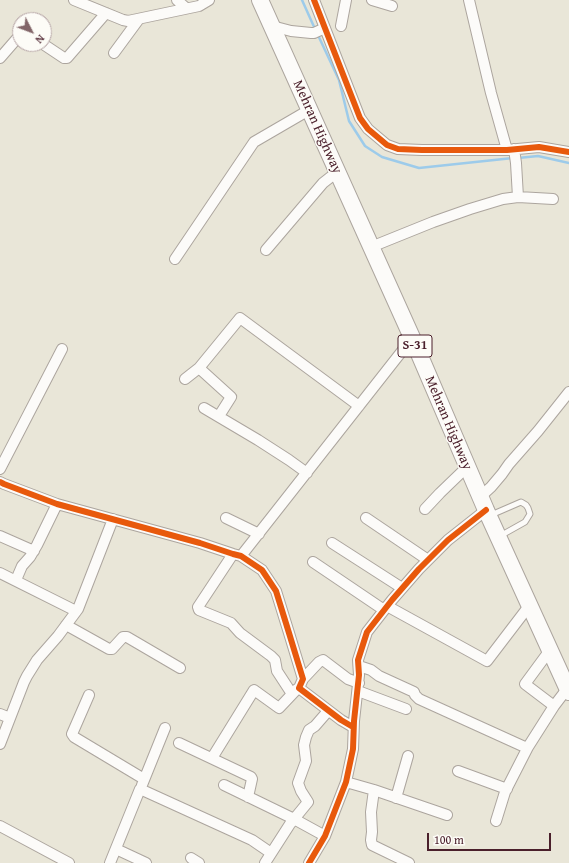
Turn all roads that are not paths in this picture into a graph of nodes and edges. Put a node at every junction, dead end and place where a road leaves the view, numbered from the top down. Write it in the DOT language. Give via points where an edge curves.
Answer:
graph roads {
  1 [pos="74,0"];
  2 [pos="177,0"];
  3 [pos="209,0"];
  4 [pos="260,0"];
  5 [pos="314,0"];
  6 [pos="346,0"];
  7 [pos="372,0"];
  8 [pos="469,0"];
  9 [pos="392,6"];
  10 [pos="186,8"];
  11 [pos="106,13"];
  12 [pos="139,19"];
  13 [pos="272,26"];
  14 [pos="341,26"];
  15 [pos="320,30"];
  16 [pos="12,44"];
  17 [pos="52,50"];
  18 [pos="114,53"];
  19 [pos="0,58"];
  20 [pos="309,110"];
  21 [pos="510,149"];
  22 [pos="569,152"];
  23 [pos="337,172"];
  24 [pos="518,198"];
  25 [pos="553,199"];
  26 [pos="371,247"];
  27 [pos="266,250"];
  28 [pos="176,259"];
  29 [pos="414,342"];
  30 [pos="62,349"];
  31 [pos="199,368"];
  32 [pos="185,379"];
  33 [pos="569,392"];
  34 [pos="359,406"];
  35 [pos="204,408"];
  36 [pos="219,416"];
  37 [pos="467,467"];
  38 [pos="0,469"];
  39 [pos="307,473"];
  40 [pos="0,482"];
  41 [pos="57,504"];
  42 [pos="485,508"];
  43 [pos="425,509"];
  44 [pos="226,518"];
  45 [pos="366,518"];
  46 [pos="112,519"];
  47 [pos="259,534"];
  48 [pos="0,536"];
  49 [pos="498,537"];
  50 [pos="332,543"];
  51 [pos="34,551"];
  52 [pos="237,555"];
  53 [pos="428,560"];
  54 [pos="313,562"];
  55 [pos="0,573"];
  56 [pos="16,580"];
  57 [pos="402,588"];
  58 [pos="529,606"];
  59 [pos="386,608"];
  60 [pos="76,611"];
  61 [pos="66,625"];
  62 [pos="550,650"];
  63 [pos="359,666"];
  64 [pos="180,668"];
  65 [pos="298,687"];
  66 [pos="358,687"];
  67 [pos="568,688"];
  68 [pos="89,695"];
  69 [pos="554,706"];
  70 [pos="406,709"];
  71 [pos="328,711"];
  72 [pos="0,714"];
  73 [pos="10,718"];
  74 [pos="353,727"];
  75 [pos="165,728"];
  76 [pos="179,743"];
  77 [pos="0,744"];
  78 [pos="527,748"];
  79 [pos="408,756"];
  80 [pos="212,758"];
  81 [pos="458,772"];
  82 [pos="346,782"];
  83 [pos="142,784"];
  84 [pos="224,785"];
  85 [pos="507,789"];
  86 [pos="374,790"];
  87 [pos="248,796"];
  88 [pos="396,798"];
  89 [pos="447,815"];
  90 [pos="294,819"];
  91 [pos="496,821"];
  92 [pos="1,827"];
  93 [pos="325,836"];
  94 [pos="116,849"];
  95 [pos="271,853"];
  96 [pos="69,863"];
  97 [pos="110,863"];
  98 [pos="146,863"];
  99 [pos="264,863"];
  100 [pos="309,863"];
  101 [pos="409,863"];
  1 -- 11 [label="street"];
  2 -- 10 [label="street"];
  3 -- 10 [label="street" via="199,6"];
  4 -- 13 [label="main road, Mehran Highway / S-31"];
  5 -- 15 [label="street"];
  6 -- 14 [label="street"];
  7 -- 9 [label="street"];
  8 -- 21 [label="street" via="491,93"];
  10 -- 12 [label="street"];
  11 -- 12 [label="street" via="128,21"];
  11 -- 17 [label="street" via="67,58"];
  12 -- 18 [label="street"];
  13 -- 15 [label="street" via="291,31"];
  13 -- 20 [label="main road, Mehran Highway / S-31"];
  15 -- 21 [label="street" via="360,118 368,129 387,145 398,149 422,150"];
  16 -- 19 [label="street"];
  20 -- 23 [label="main road, Mehran Highway / S-31"];
  20 -- 28 [label="street" via="254,142"];
  21 -- 22 [label="street" via="539,147"];
  21 -- 24 [label="street" via="516,162"];
  23 -- 26 [label="main road, Mehran Highway / S-31"];
  23 -- 27 [label="street" via="323,183"];
  24 -- 25 [label="street"];
  24 -- 26 [label="street" via="503,199 470,209"];
  26 -- 29 [label="main road, Mehran Highway / S-31"];
  29 -- 34 [label="street" via="406,346"];
  29 -- 37 [label="main road, Mehran Highway / S-31"];
  30 -- 38 [label="street"];
  31 -- 32 [label="street"];
  31 -- 34 [label="street" via="240,318"];
  31 -- 36 [label="street" via="230,397"];
  33 -- 42 [label="street" via="491,488"];
  34 -- 39 [label="street"];
  35 -- 36 [label="street"];
  36 -- 39 [label="street"];
  37 -- 42 [label="main road, Mehran Highway / S-31"];
  37 -- 43 [label="street"];
  39 -- 47 [label="street"];
  40 -- 41 [label="street"];
  41 -- 46 [label="street"];
  41 -- 51 [label="street"];
  42 -- 49 [label="main road, Mehran Highway / S-31"];
  42 -- 49 [label="lane" via="521,502 528,508 530,514 525,522"];
  42 -- 53 [label="street"];
  44 -- 47 [label="street"];
  45 -- 53 [label="street"];
  46 -- 52 [label="street" via="200,542"];
  46 -- 60 [label="street"];
  47 -- 52 [label="street"];
  48 -- 51 [label="street"];
  49 -- 58 [label="main road, Mehran Highway / S-31"];
  50 -- 57 [label="street"];
  51 -- 56 [label="street" via="22,566"];
  52 -- 65 [label="street" via="262,570 276,591"];
  52 -- 65 [label="street" via="198,607 231,623 240,634 271,656 275,660 277,671"];
  53 -- 57 [label="street"];
  54 -- 59 [label="street"];
  55 -- 56 [label="street"];
  56 -- 60 [label="street"];
  57 -- 59 [label="street"];
  58 -- 59 [label="street" via="487,661"];
  58 -- 62 [label="main road, Mehran Highway / S-31"];
  59 -- 63 [label="street" via="367,632 358,660"];
  60 -- 61 [label="street"];
  61 -- 64 [label="street" via="109,649 123,637 127,637"];
  61 -- 73 [label="street" via="27,676"];
  62 -- 67 [label="main road, Mehran Highway / S-31"];
  62 -- 69 [label="street" via="525,684"];
  63 -- 66 [label="street"];
  63 -- 78 [label="street" via="414,692 419,698"];
  65 -- 66 [label="street" via="323,660"];
  65 -- 71 [label="street"];
  65 -- 80 [label="street" via="279,708 254,690"];
  66 -- 70 [label="street"];
  66 -- 74 [label="street"];
  67 -- 69 [label="street"];
  68 -- 83 [label="street" via="72,734"];
  69 -- 78 [label="street"];
  71 -- 74 [label="street"];
  71 -- 90 [label="street" via="306,736 306,761 298,783 308,802"];
  72 -- 73 [label="street"];
  73 -- 77 [label="street"];
  74 -- 82 [label="street" via="353,749"];
  75 -- 83 [label="street"];
  76 -- 80 [label="street"];
  78 -- 85 [label="street"];
  79 -- 88 [label="street"];
  80 -- 87 [label="street" via="251,777"];
  81 -- 85 [label="street"];
  82 -- 86 [label="street"];
  82 -- 93 [label="street"];
  83 -- 94 [label="street"];
  83 -- 95 [label="street" via="252,840"];
  84 -- 87 [label="street"];
  85 -- 91 [label="street"];
  86 -- 88 [label="street"];
  86 -- 101 [label="street" via="371,812 372,845"];
  87 -- 90 [label="street"];
  88 -- 89 [label="street"];
  90 -- 93 [label="street"];
  90 -- 95 [label="street"];
  92 -- 96 [label="street"];
  93 -- 100 [label="street"];
  94 -- 97 [label="street"];
  94 -- 98 [label="street"];
  95 -- 99 [label="street"];
}
